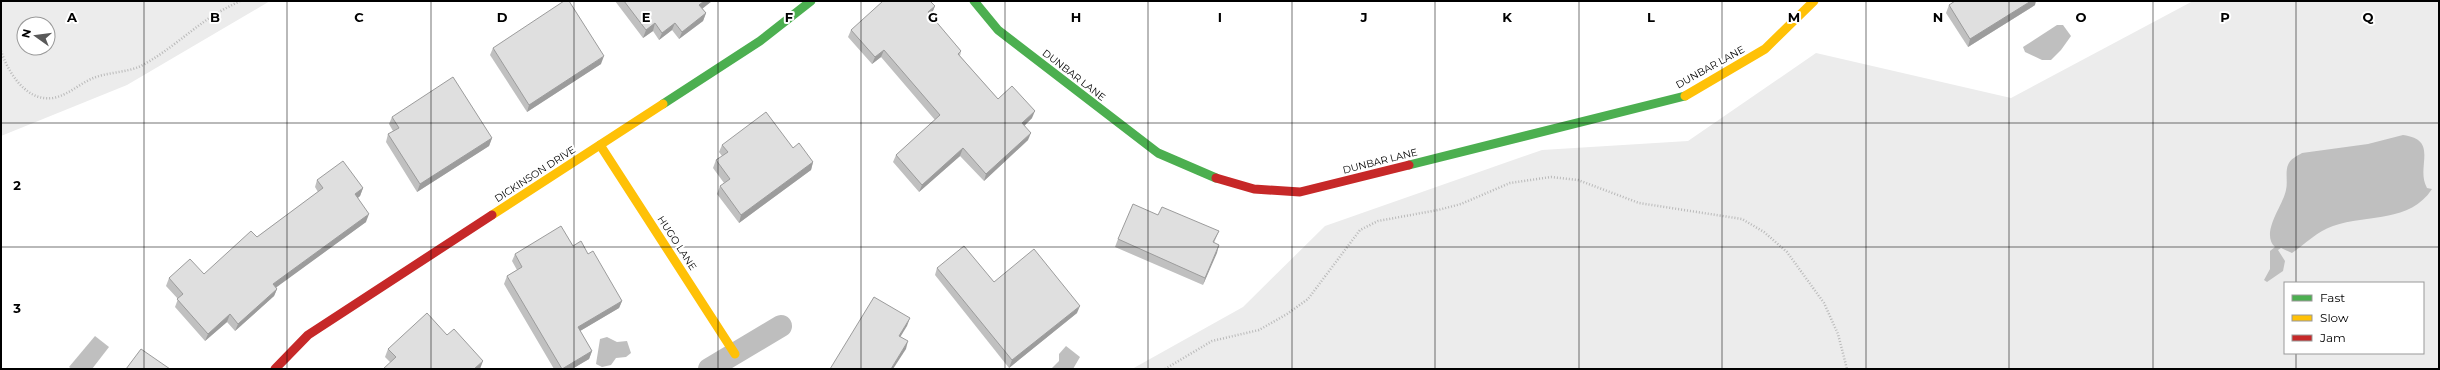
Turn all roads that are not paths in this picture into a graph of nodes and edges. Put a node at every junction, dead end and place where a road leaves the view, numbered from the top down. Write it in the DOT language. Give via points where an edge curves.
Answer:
graph roads {
  1 [pos="811,1"];
  2 [pos="974,1"];
  3 [pos="1814,1"];
  4 [pos="600,145"];
  5 [pos="781,326"];
  6 [pos="735,354"];
  7 [pos="275,369"];
  8 [pos="709,369"];
  1 -- 4 [label="street, DICKINSON DRIVE" via="760,41"];
  2 -- 3 [label="street, DUNBAR LANE" via="998,30 1158,153 1209,176 1254,189 1300,192 1683,97 1765,49"];
  4 -- 6 [label="street, HUGO LANE"];
  4 -- 7 [label="street, DICKINSON DRIVE" via="308,335"];
  5 -- 6 [label="street"];
  6 -- 8 [label="street"];
}
